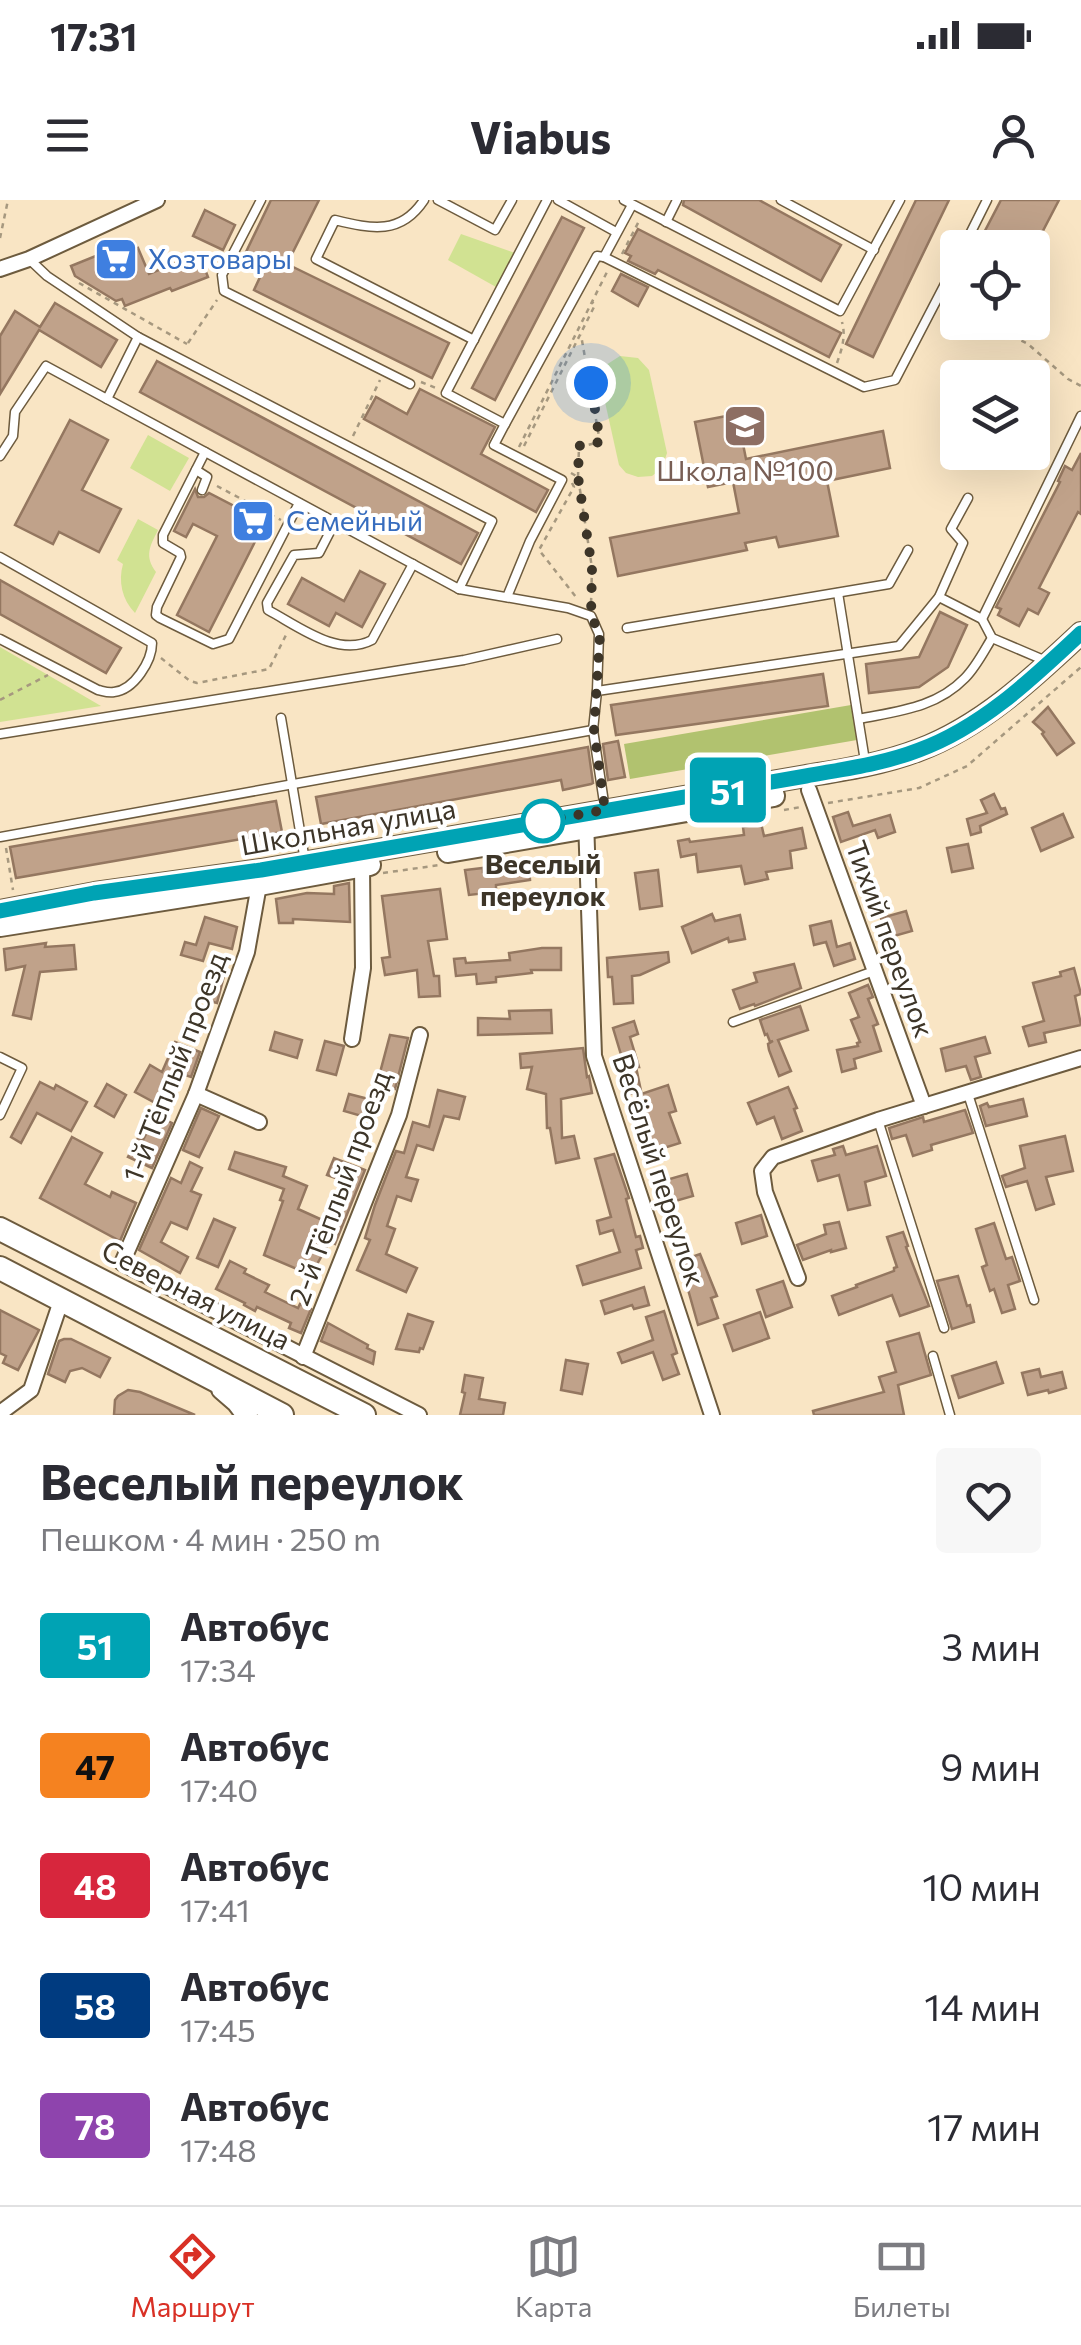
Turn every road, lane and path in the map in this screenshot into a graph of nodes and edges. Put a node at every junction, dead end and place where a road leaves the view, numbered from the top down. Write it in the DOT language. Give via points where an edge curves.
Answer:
graph roads {
  1 [pos="8,200"];
  2 [pos="157,200"];
  3 [pos="261,200"];
  4 [pos="424,200"];
  5 [pos="438,200"];
  6 [pos="512,200"];
  7 [pos="547,200"];
  8 [pos="558,200"];
  9 [pos="676,200"];
  10 [pos="781,200"];
  11 [pos="900,200"];
  12 [pos="987,200"];
  13 [pos="628,202"];
  14 [pos="644,211"];
  15 [pos="666,222"];
  16 [pos="972,230"];
  17 [pos="616,232"];
  18 [pos="0,238"];
  19 [pos="874,250"];
  20 [pos="604,257"];
  21 [pos="29,258"];
  22 [pos="616,264"];
  23 [pos="0,269"];
  24 [pos="68,277"];
  25 [pos="224,290"];
  26 [pos="940,293"];
  27 [pos="592,302"];
  28 [pos="840,311"];
  29 [pos="580,334"];
  30 [pos="138,338"];
  31 [pos="474,340"];
  32 [pos="1020,340"];
  33 [pos="385,371"];
  34 [pos="834,372"];
  35 [pos="410,384"];
  36 [pos="1081,386"];
  37 [pos="446,393"];
  38 [pos="107,399"];
  39 [pos="1081,416"];
  40 [pos="505,424"];
  41 [pos="348,446"];
  42 [pos="205,452"];
  43 [pos="0,456"];
  44 [pos="196,470"];
  45 [pos="564,470"];
  46 [pos="578,477"];
  47 [pos="207,480"];
  48 [pos="571,481"];
  49 [pos="202,490"];
  50 [pos="968,498"];
  51 [pos="299,503"];
  52 [pos="283,522"];
  53 [pos="335,522"];
  54 [pos="908,550"];
  55 [pos="0,557"];
  56 [pos="413,564"];
  57 [pos="459,589"];
  58 [pos="838,593"];
  59 [pos="507,597"];
  60 [pos="940,597"];
  61 [pos="591,616"];
  62 [pos="982,619"];
  63 [pos="292,622"];
  64 [pos="627,628"];
  65 [pos="1081,632"];
  66 [pos="992,638"];
  67 [pos="0,639"];
  68 [pos="557,640"];
  69 [pos="152,651"];
  70 [pos="1081,651"];
  71 [pos="849,655"];
  72 [pos="1049,662"];
  73 [pos="1081,668"];
  74 [pos="59,670"];
  75 [pos="598,691"];
  76 [pos="0,700"];
  77 [pos="281,718"];
  78 [pos="860,719"];
  79 [pos="594,730"];
  80 [pos="0,734"];
  81 [pos="866,766"];
  82 [pos="293,784"];
  83 [pos="812,797"];
  84 [pos="596,820"];
  85 [pos="0,836"];
  86 [pos="0,846"];
  87 [pos="305,862"];
  88 [pos="454,863"];
  89 [pos="362,871"];
  90 [pos="259,886"];
  91 [pos="7,904"];
  92 [pos="0,926"];
  93 [pos="876,970"];
  94 [pos="733,1022"];
  95 [pos="420,1035"];
  96 [pos="352,1039"];
  97 [pos="0,1057"];
  98 [pos="1081,1058"];
  99 [pos="196,1094"];
  100 [pos="968,1094"];
  101 [pos="924,1106"];
  102 [pos="0,1115"];
  103 [pos="878,1120"];
  104 [pos="259,1122"];
  105 [pos="0,1229"];
  106 [pos="0,1268"];
  107 [pos="798,1278"];
  108 [pos="1034,1300"];
  109 [pos="62,1301"];
  110 [pos="944,1328"];
  111 [pos="933,1356"];
  112 [pos="303,1357"];
  113 [pos="205,1375"];
  114 [pos="4,1413"];
  115 [pos="247,1415"];
  116 [pos="282,1415"];
  117 [pos="364,1415"];
  118 [pos="419,1415"];
  119 [pos="712,1415"];
  120 [pos="950,1415"];
  1 -- 18 [label="path"];
  2 -- 21 [label="street"];
  3 -- 25 [label="lane" via="222,275"];
  4 -- 31 [label="lane" via="397,226 335,220 316,259"];
  5 -- 6 [label="lane" via="495,230"];
  7 -- 31 [label="lane"];
  8 -- 17 [label="lane"];
  9 -- 15 [label="lane"];
  10 -- 19 [label="lane"];
  11 -- 19 [label="lane"];
  12 -- 16 [label="lane"];
  13 -- 14 [label="lane"];
  13 -- 17 [label="lane"];
  14 -- 15 [label="lane"];
  14 -- 22 [label="path"];
  15 -- 28 [label="lane"];
  17 -- 20 [label="lane"];
  19 -- 28 [label="lane"];
  20 -- 22 [label="lane"];
  20 -- 40 [label="lane" via="596,256"];
  21 -- 23 [label="street"];
  21 -- 30 [label="lane"];
  22 -- 27 [label="path"];
  22 -- 34 [label="lane"];
  24 -- 25 [label="path" via="187,344"];
  25 -- 33 [label="lane"];
  26 -- 34 [label="lane" via="895,380 864,387"];
  27 -- 29 [label="path"];
  27 -- 29 [label="path" via="518,448"];
  28 -- 34 [label="path" via="844,330"];
  29 -- 46 [label="path" via="600,442 579,446"];
  30 -- 38 [label="lane"];
  30 -- 41 [label="lane"];
  31 -- 37 [label="lane"];
  32 -- 36 [label="path"];
  33 -- 35 [label="lane"];
  33 -- 41 [label="path"];
  35 -- 37 [label="path" via="423,381"];
  37 -- 40 [label="lane"];
  38 -- 42 [label="lane"];
  38 -- 43 [label="lane" via="46,366 16,412 13,436"];
  39 -- 62 [label="lane"];
  40 -- 59 [label="lane" via="494,444 562,480"];
  41 -- 57 [label="lane" via="492,521"];
  42 -- 44 [label="lane"];
  42 -- 51 [label="lane"];
  44 -- 47 [label="lane"];
  44 -- 51 [label="lane" via="163,535 163,543 181,557 156,612 213,644 231,636"];
  45 -- 46 [label="path"];
  46 -- 61 [label="path" via="592,568"];
  47 -- 49 [label="lane"];
  47 -- 52 [label="path"];
  48 -- 61 [label="path" via="574,488 539,550"];
  50 -- 60 [label="lane" via="952,528 963,543"];
  51 -- 53 [label="lane"];
  53 -- 56 [label="lane"];
  53 -- 63 [label="lane" via="319,552 294,555 267,603"];
  54 -- 58 [label="lane" via="889,584"];
  55 -- 69 [label="lane" via="152,643"];
  56 -- 57 [label="lane"];
  56 -- 63 [label="lane" via="372,640 361,646 329,642"];
  57 -- 59 [label="lane"];
  58 -- 64 [label="lane"];
  58 -- 71 [label="lane"];
  59 -- 61 [label="lane"];
  60 -- 62 [label="lane"];
  60 -- 71 [label="lane" via="898,646"];
  61 -- 75 [label="lane" via="600,634"];
  62 -- 66 [label="lane"];
  63 -- 69 [label="path" via="269,669 190,681"];
  65 -- 72 [label="main road, Школьная улица"];
  66 -- 72 [label="lane"];
  66 -- 78 [label="lane" via="948,694"];
  67 -- 74 [label="lane"];
  68 -- 80 [label="lane"];
  69 -- 74 [label="lane" via="133,684 114,692"];
  70 -- 83 [label="main road, Школьная улица" via="964,743"];
  71 -- 75 [label="lane"];
  71 -- 78 [label="lane"];
  72 -- 81 [label="main road, Школьная улица" via="959,731"];
  73 -- 83 [label="path" via="967,766 918,788"];
  74 -- 76 [label="path"];
  75 -- 79 [label="lane"];
  77 -- 82 [label="lane"];
  78 -- 81 [label="lane"];
  79 -- 82 [label="lane"];
  79 -- 84 [label="lane"];
  81 -- 84 [label="main road, Школьная улица"];
  82 -- 85 [label="lane"];
  82 -- 87 [label="lane"];
  83 -- 84 [label="main road, Школьная улица"];
  83 -- 93 [label="street, Тихий переулок"];
  84 -- 87 [label="main road, Школьная улица"];
  84 -- 89 [label="main road, Школьная улица"];
  84 -- 119 [label="street, Весёлый переулок" via="594,1056"];
  86 -- 91 [label="path" via="6,848"];
  87 -- 91 [label="main road, Школьная улица"];
  88 -- 89 [label="path"];
  89 -- 90 [label="main road, Школьная улица"];
  89 -- 96 [label="street, 2-й Тёплый проезд" via="364,968"];
  90 -- 92 [label="main road, Школьная улица"];
  90 -- 99 [label="street, 1-й Тёплый проезд" via="247,952"];
  93 -- 94 [label="lane"];
  93 -- 101 [label="street, Тихий переулок"];
  95 -- 112 [label="street, 2-й Тёплый проезд" via="399,1115"];
  97 -- 102 [label="lane" via="22,1068"];
  98 -- 100 [label="street"];
  99 -- 104 [label="street"];
  99 -- 112 [label="street, 1-й Тёплый проезд" via="122,1263"];
  100 -- 101 [label="street"];
  100 -- 108 [label="lane"];
  101 -- 103 [label="street"];
  103 -- 107 [label="street" via="773,1157 762,1172"];
  103 -- 110 [label="lane"];
  105 -- 117 [label="main road, Северная улица"];
  106 -- 109 [label="main road"];
  109 -- 113 [label="main road"];
  109 -- 114 [label="street" via="31,1390"];
  111 -- 120 [label="lane"];
  112 -- 118 [label="street"];
  113 -- 115 [label="main road"];
  113 -- 116 [label="main road"];
}
